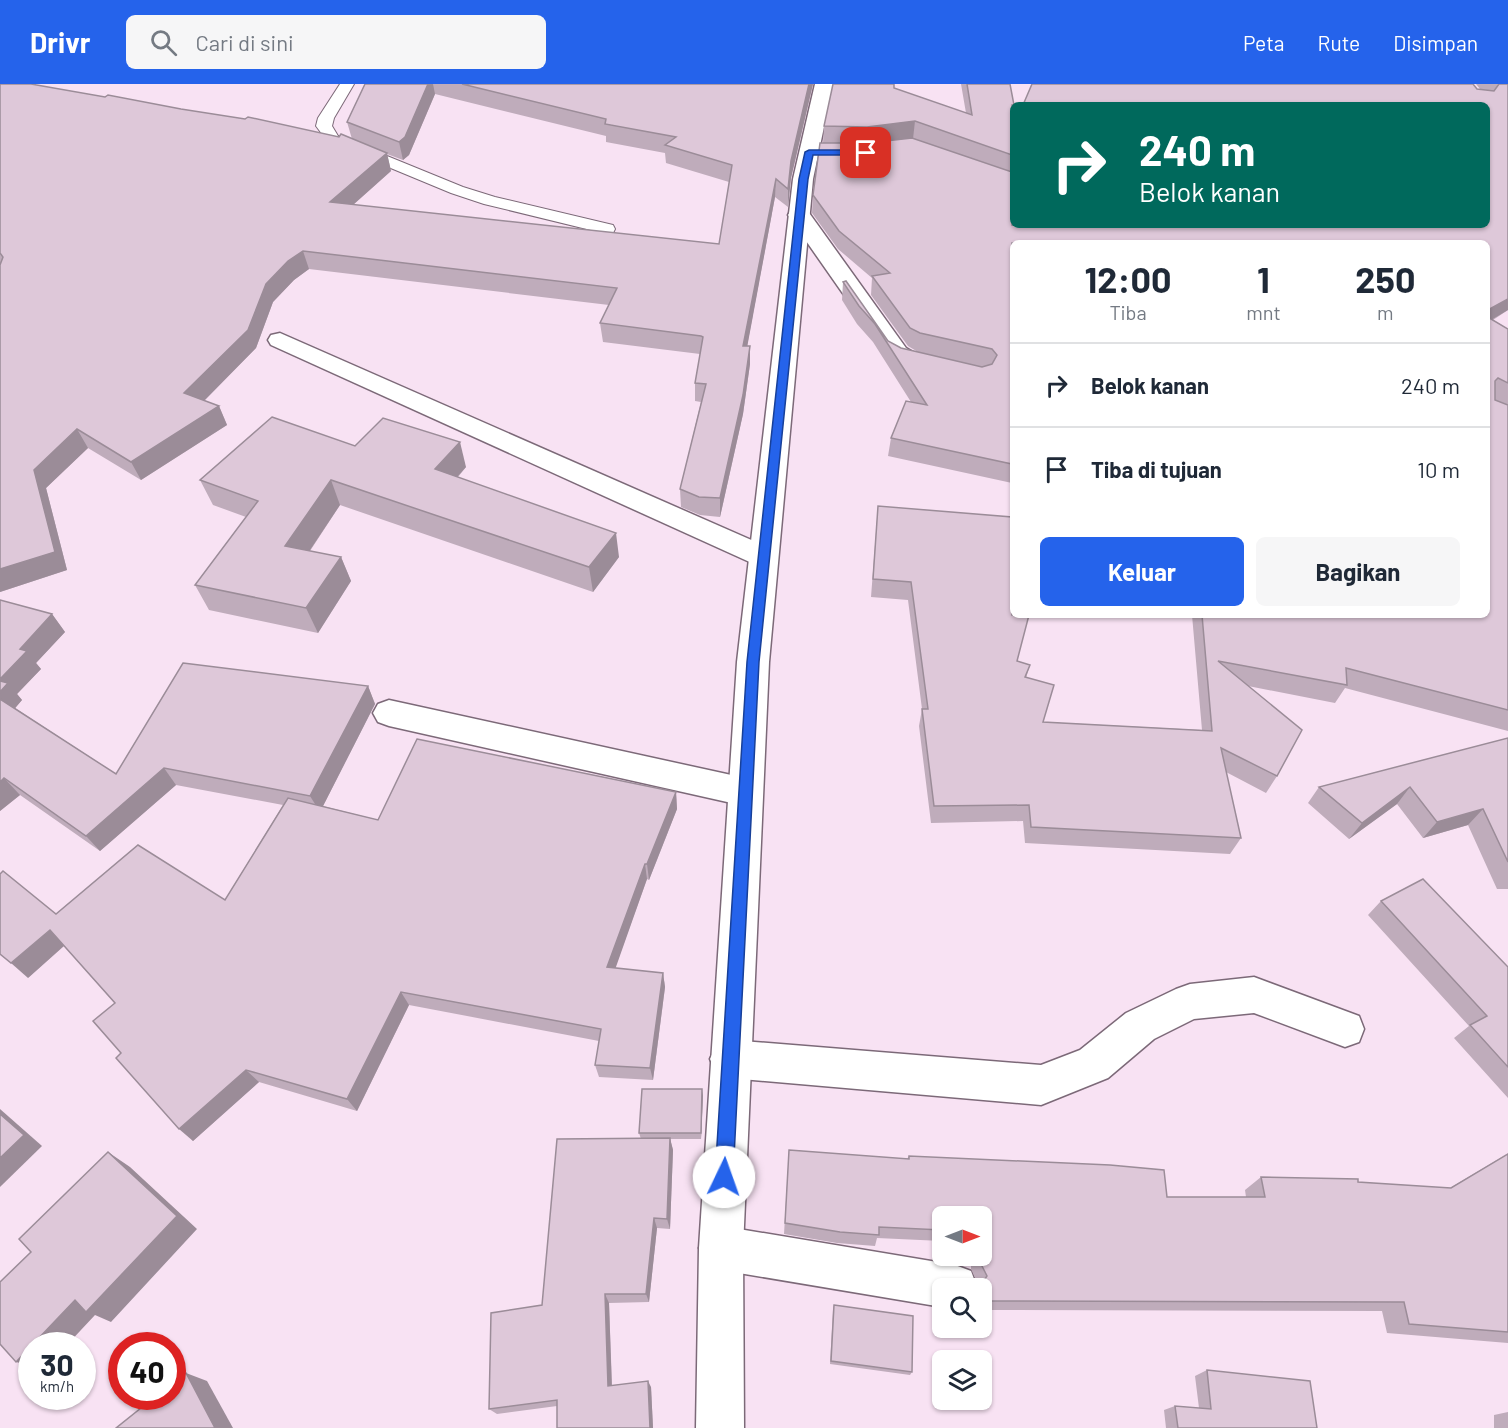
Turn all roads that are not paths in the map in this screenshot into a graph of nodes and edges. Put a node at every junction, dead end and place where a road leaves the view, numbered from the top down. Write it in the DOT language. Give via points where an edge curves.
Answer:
graph roads {
  1 [pos="346,84"];
  2 [pos="824,84"];
  3 [pos="799,216"];
  4 [pos="607,229"];
  5 [pos="280,340"];
  6 [pos="944,367"];
  7 [pos="764,557"];
  8 [pos="389,713"];
  9 [pos="745,792"];
  10 [pos="1345,1029"];
  11 [pos="730,1059"];
  12 [pos="721,1248"];
  13 [pos="932,1283"];
  14 [pos="720,1428"];
  1 -- 4 [label="lane" via="324,126 333,139 490,201"];
  2 -- 3 [label="street" via="819,152"];
  3 -- 6 [label="street" via="897,353 909,360"];
  3 -- 7 [label="street"];
  5 -- 7 [label="street"];
  7 -- 9 [label="street"];
  8 -- 9 [label="street"];
  9 -- 11 [label="street"];
  10 -- 11 [label="street" via="1254,995 1190,1002 1140,1026 1094,1064 1041,1085"];
  11 -- 12 [label="street"];
  12 -- 13 [label="street"];
  12 -- 14 [label="street"];
}
